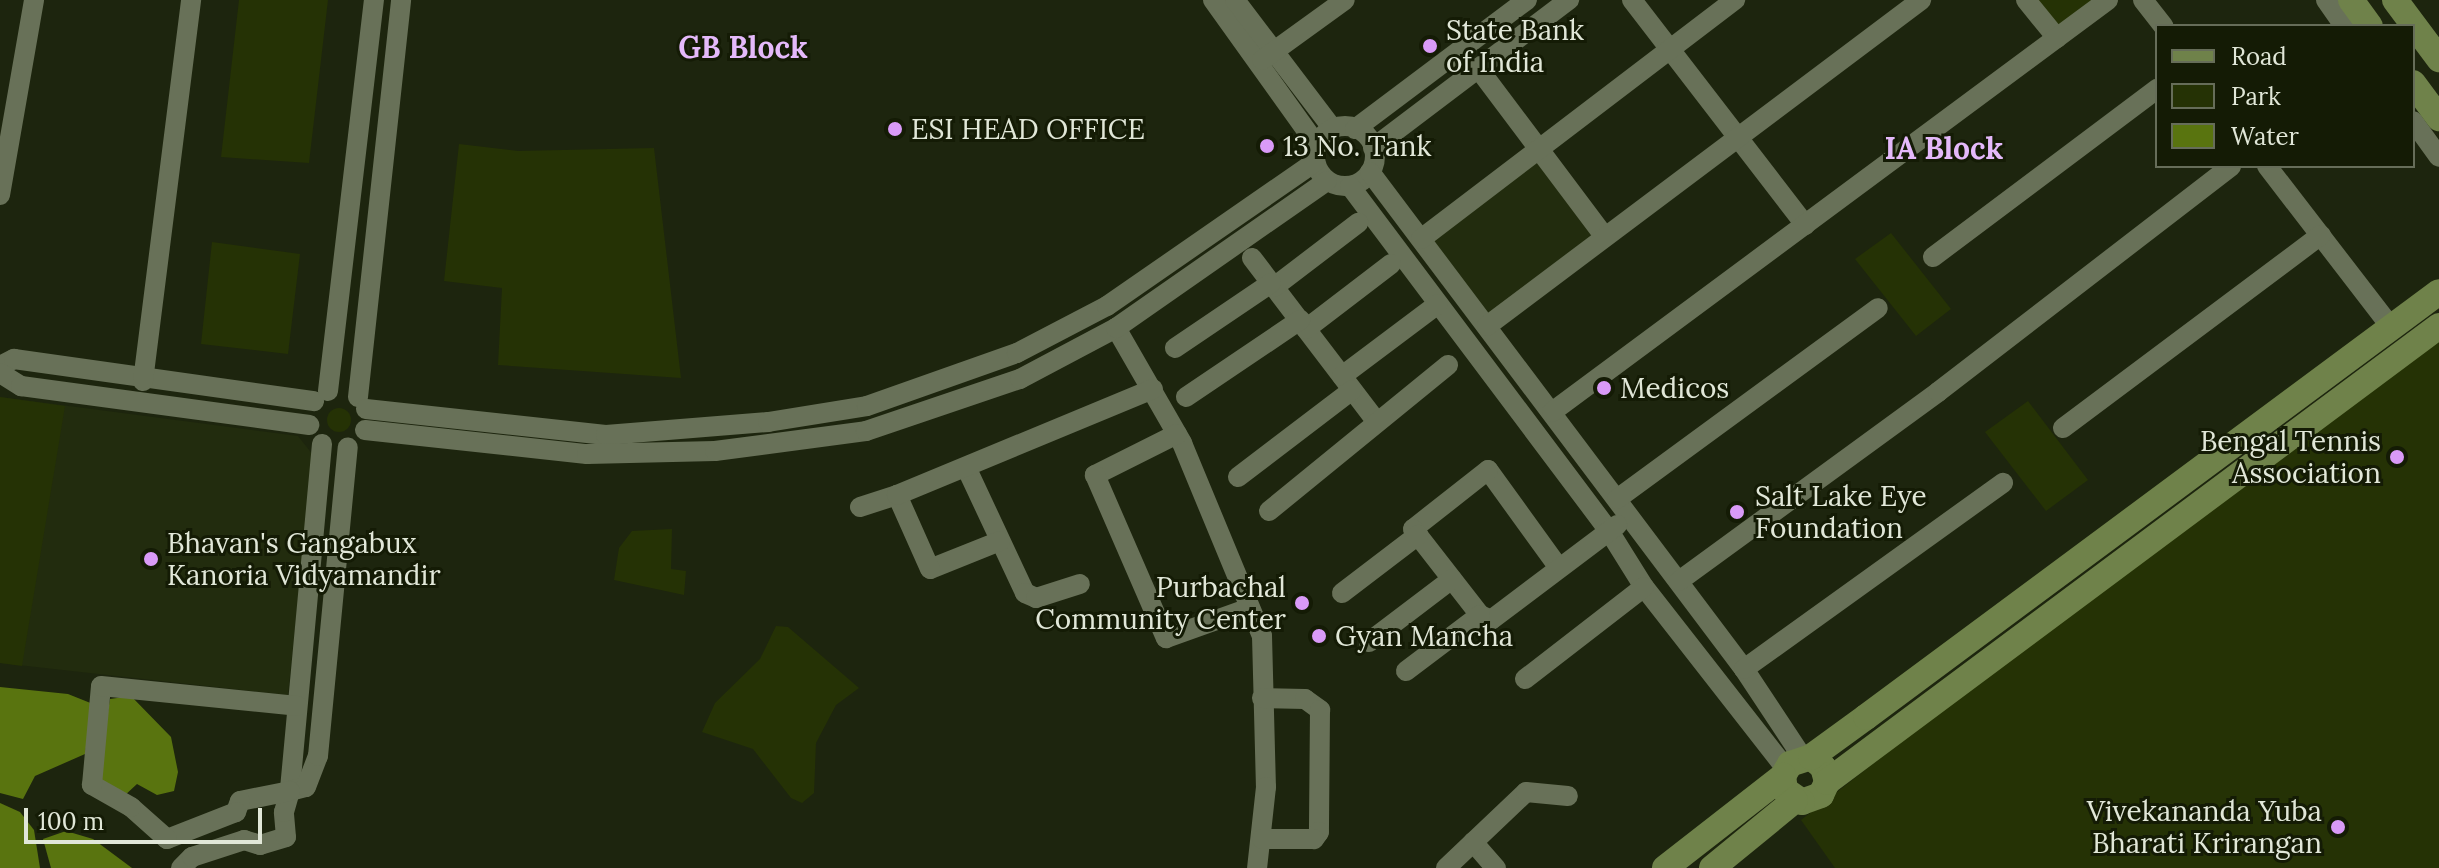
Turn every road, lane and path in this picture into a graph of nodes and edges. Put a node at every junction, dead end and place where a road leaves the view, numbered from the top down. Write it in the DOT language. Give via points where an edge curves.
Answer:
graph roads {
  1 [pos="34,0"];
  2 [pos="191,0"];
  3 [pos="374,0"];
  4 [pos="401,0"];
  5 [pos="1213,0"];
  6 [pos="1235,0"];
  7 [pos="1345,0"];
  8 [pos="1569,0"];
  9 [pos="1632,0"];
  10 [pos="1735,0"];
  11 [pos="1921,0"];
  12 [pos="2026,0"];
  13 [pos="2108,0"];
  14 [pos="2143,0"];
  15 [pos="2326,0"];
  16 [pos="2351,0"];
  17 [pos="2395,0"];
  18 [pos="1521,4"];
  19 [pos="2161,24"];
  20 [pos="2343,24"];
  21 [pos="2369,24"];
  22 [pos="2413,24"];
  23 [pos="2415,27"];
  24 [pos="1530,29"];
  25 [pos="2057,38"];
  26 [pos="1669,49"];
  27 [pos="1266,58"];
  28 [pos="2439,59"];
  29 [pos="1478,68"];
  30 [pos="2415,86"];
  31 [pos="2155,90"];
  32 [pos="363,97"];
  33 [pos="389,99"];
  34 [pos="2439,118"];
  35 [pos="2415,124"];
  36 [pos="1333,129"];
  37 [pos="1355,129"];
  38 [pos="1738,138"];
  39 [pos="1373,148"];
  40 [pos="1538,149"];
  41 [pos="1316,153"];
  42 [pos="2439,157"];
  43 [pos="2228,168"];
  44 [pos="2269,168"];
  45 [pos="1370,172"];
  46 [pos="1327,181"];
  47 [pos="1350,186"];
  48 [pos="0,195"];
  49 [pos="1358,223"];
  50 [pos="1805,225"];
  51 [pos="1416,232"];
  52 [pos="2321,235"];
  53 [pos="1605,237"];
  54 [pos="1391,240"];
  55 [pos="1933,257"];
  56 [pos="1252,258"];
  57 [pos="1391,264"];
  58 [pos="1273,285"];
  59 [pos="2439,292"];
  60 [pos="1438,304"];
  61 [pos="1878,308"];
  62 [pos="1076,322"];
  63 [pos="1303,324"];
  64 [pos="338,326"];
  65 [pos="1487,326"];
  66 [pos="2439,326"];
  67 [pos="364,327"];
  68 [pos="2391,327"];
  69 [pos="1116,328"];
  70 [pos="1085,344"];
  71 [pos="1175,348"];
  72 [pos="1511,358"];
  73 [pos="1448,365"];
  74 [pos="0,366"];
  75 [pos="2333,371"];
  76 [pos="0,373"];
  77 [pos="1489,374"];
  78 [pos="143,381"];
  79 [pos="1347,383"];
  80 [pos="1153,389"];
  81 [pos="2349,393"];
  82 [pos="321,396"];
  83 [pos="1186,397"];
  84 [pos="363,412"];
  85 [pos="1552,412"];
  86 [pos="1376,421"];
  87 [pos="309,425"];
  88 [pos="2063,428"];
  89 [pos="1177,434"];
  90 [pos="651,443"];
  91 [pos="322,444"];
  92 [pos="348,447"];
  93 [pos="966,467"];
  94 [pos="1238,477"];
  95 [pos="2003,483"];
  96 [pos="897,495"];
  97 [pos="1617,499"];
  98 [pos="860,507"];
  99 [pos="1269,511"];
  100 [pos="1631,517"];
  101 [pos="1609,531"];
  102 [pos="1418,535"];
  103 [pos="1000,541"];
  104 [pos="1559,568"];
  105 [pos="1452,579"];
  106 [pos="1679,581"];
  107 [pos="1080,584"];
  108 [pos="1644,587"];
  109 [pos="1342,593"];
  110 [pos="2026,599"];
  111 [pos="1250,608"];
  112 [pos="1480,615"];
  113 [pos="2043,621"];
  114 [pos="1369,642"];
  115 [pos="1744,669"];
  116 [pos="1406,671"];
  117 [pos="1525,679"];
  118 [pos="1262,698"];
  119 [pos="297,706"];
  120 [pos="1796,765"];
  121 [pos="1827,782"];
  122 [pos="290,791"];
  123 [pos="1568,796"];
  124 [pos="1795,800"];
  125 [pos="1262,839"];
  126 [pos="1473,842"];
  127 [pos="181,868"];
  128 [pos="1257,868"];
  129 [pos="1446,868"];
  130 [pos="1496,868"];
  131 [pos="1665,868"];
  132 [pos="1712,868"];
  1 -- 48 [label="street"];
  2 -- 78 [label="street"];
  3 -- 32 [label="street"];
  4 -- 33 [label="street"];
  5 -- 27 [label="street"];
  6 -- 27 [label="street"];
  7 -- 27 [label="street"];
  8 -- 24 [label="street"];
  9 -- 26 [label="street"];
  10 -- 26 [label="street"];
  11 -- 38 [label="street"];
  12 -- 25 [label="street"];
  13 -- 25 [label="street"];
  14 -- 19 [label="street"];
  15 -- 20 [label="street"];
  16 -- 21 [label="main road"];
  17 -- 22 [label="main road"];
  18 -- 24 [label="street"];
  18 -- 37 [label="street"];
  23 -- 28 [label="main road"];
  24 -- 29 [label="street"];
  25 -- 50 [label="street"];
  26 -- 38 [label="street"];
  26 -- 40 [label="street"];
  27 -- 36 [label="street"];
  27 -- 41 [label="street"];
  29 -- 39 [label="street"];
  29 -- 40 [label="street"];
  30 -- 34 [label="main road"];
  31 -- 55 [label="street"];
  32 -- 33 [label="street"];
  32 -- 64 [label="street"];
  33 -- 67 [label="street"];
  35 -- 42 [label="street"];
  36 -- 37 [label="street"];
  36 -- 41 [label="street"];
  37 -- 39 [label="street"];
  38 -- 50 [label="street"];
  38 -- 53 [label="street"];
  39 -- 45 [label="street"];
  40 -- 51 [label="street"];
  40 -- 53 [label="street"];
  41 -- 46 [label="street"];
  41 -- 62 [label="street" via="1147,280"];
  43 -- 106 [label="street" via="1938,392"];
  44 -- 52 [label="street"];
  45 -- 47 [label="street"];
  45 -- 51 [label="street"];
  46 -- 47 [label="street"];
  46 -- 69 [label="street"];
  47 -- 54 [label="street"];
  49 -- 58 [label="street"];
  50 -- 85 [label="street"];
  51 -- 54 [label="street"];
  51 -- 65 [label="street"];
  52 -- 68 [label="street"];
  52 -- 88 [label="street"];
  53 -- 65 [label="street"];
  54 -- 60 [label="street"];
  56 -- 58 [label="street"];
  57 -- 63 [label="street"];
  58 -- 63 [label="street"];
  58 -- 71 [label="street"];
  59 -- 68 [label="main road"];
  60 -- 77 [label="street"];
  60 -- 79 [label="street"];
  61 -- 97 [label="street"];
  62 -- 70 [label="street"];
  62 -- 90 [label="street" via="1017,353 867,406"];
  63 -- 79 [label="street"];
  63 -- 83 [label="street"];
  64 -- 67 [label="street"];
  64 -- 82 [label="street"];
  65 -- 72 [label="street"];
  66 -- 81 [label="main road"];
  67 -- 84 [label="street"];
  68 -- 75 [label="main road"];
  69 -- 70 [label="street"];
  69 -- 80 [label="street"];
  70 -- 90 [label="street" via="996,389 866,431 825,440"];
  72 -- 77 [label="street"];
  72 -- 85 [label="street"];
  73 -- 86 [label="street"];
  74 -- 78 [label="street" via="14,359"];
  75 -- 81 [label="main road"];
  75 -- 110 [label="main road"];
  76 -- 87 [label="street" via="21,386"];
  77 -- 101 [label="street"];
  78 -- 82 [label="street"];
  79 -- 86 [label="street"];
  79 -- 94 [label="street"];
  80 -- 89 [label="street"];
  80 -- 93 [label="street"];
  81 -- 113 [label="main road"];
  82 -- 84 [label="street" via="346,390"];
  82 -- 87 [label="street"];
  84 -- 90 [label="street"];
  84 -- 92 [label="street"];
  85 -- 97 [label="street"];
  86 -- 99 [label="street"];
  87 -- 91 [label="street"];
  89 -- 111 [label="street"];
  89 -- 111 [label="street" via="1095,475 1166,638"];
  91 -- 92 [label="street"];
  91 -- 119 [label="street"];
  92 -- 122 [label="street" via="318,756 306,787"];
  93 -- 96 [label="street"];
  93 -- 103 [label="street"];
  95 -- 115 [label="street"];
  96 -- 98 [label="street"];
  96 -- 103 [label="street" via="930,569"];
  97 -- 100 [label="street"];
  100 -- 101 [label="street"];
  100 -- 106 [label="street"];
  101 -- 104 [label="street"];
  101 -- 108 [label="street"];
  102 -- 104 [label="street" via="1413,529 1488,470"];
  102 -- 105 [label="street"];
  102 -- 109 [label="street"];
  103 -- 107 [label="street" via="1030,596"];
  104 -- 112 [label="street" via="1491,620"];
  105 -- 112 [label="street"];
  105 -- 114 [label="street"];
  106 -- 115 [label="street"];
  108 -- 117 [label="street"];
  108 -- 120 [label="street"];
  110 -- 113 [label="main road"];
  110 -- 120 [label="main road"];
  111 -- 118 [label="street" via="1262,636"];
  112 -- 116 [label="street"];
  113 -- 121 [label="main road"];
  115 -- 120 [label="street"];
  118 -- 125 [label="street"];
  118 -- 125 [label="street" via="1305,699 1320,710 1319,832 1314,839"];
  119 -- 122 [label="street"];
  119 -- 122 [label="street" via="101,686 92,785 131,807 167,839 236,812 240,801"];
  120 -- 121 [label="main road" via="1823,767"];
  120 -- 124 [label="main road" via="1785,790"];
  120 -- 131 [label="main road"];
  121 -- 124 [label="main road" via="1816,799"];
  122 -- 127 [label="street" via="284,812 286,837 260,845 244,840 192,857"];
  123 -- 126 [label="street" via="1526,792"];
  124 -- 132 [label="main road"];
  125 -- 128 [label="street"];
  126 -- 129 [label="street"];
  126 -- 130 [label="street"];
}
